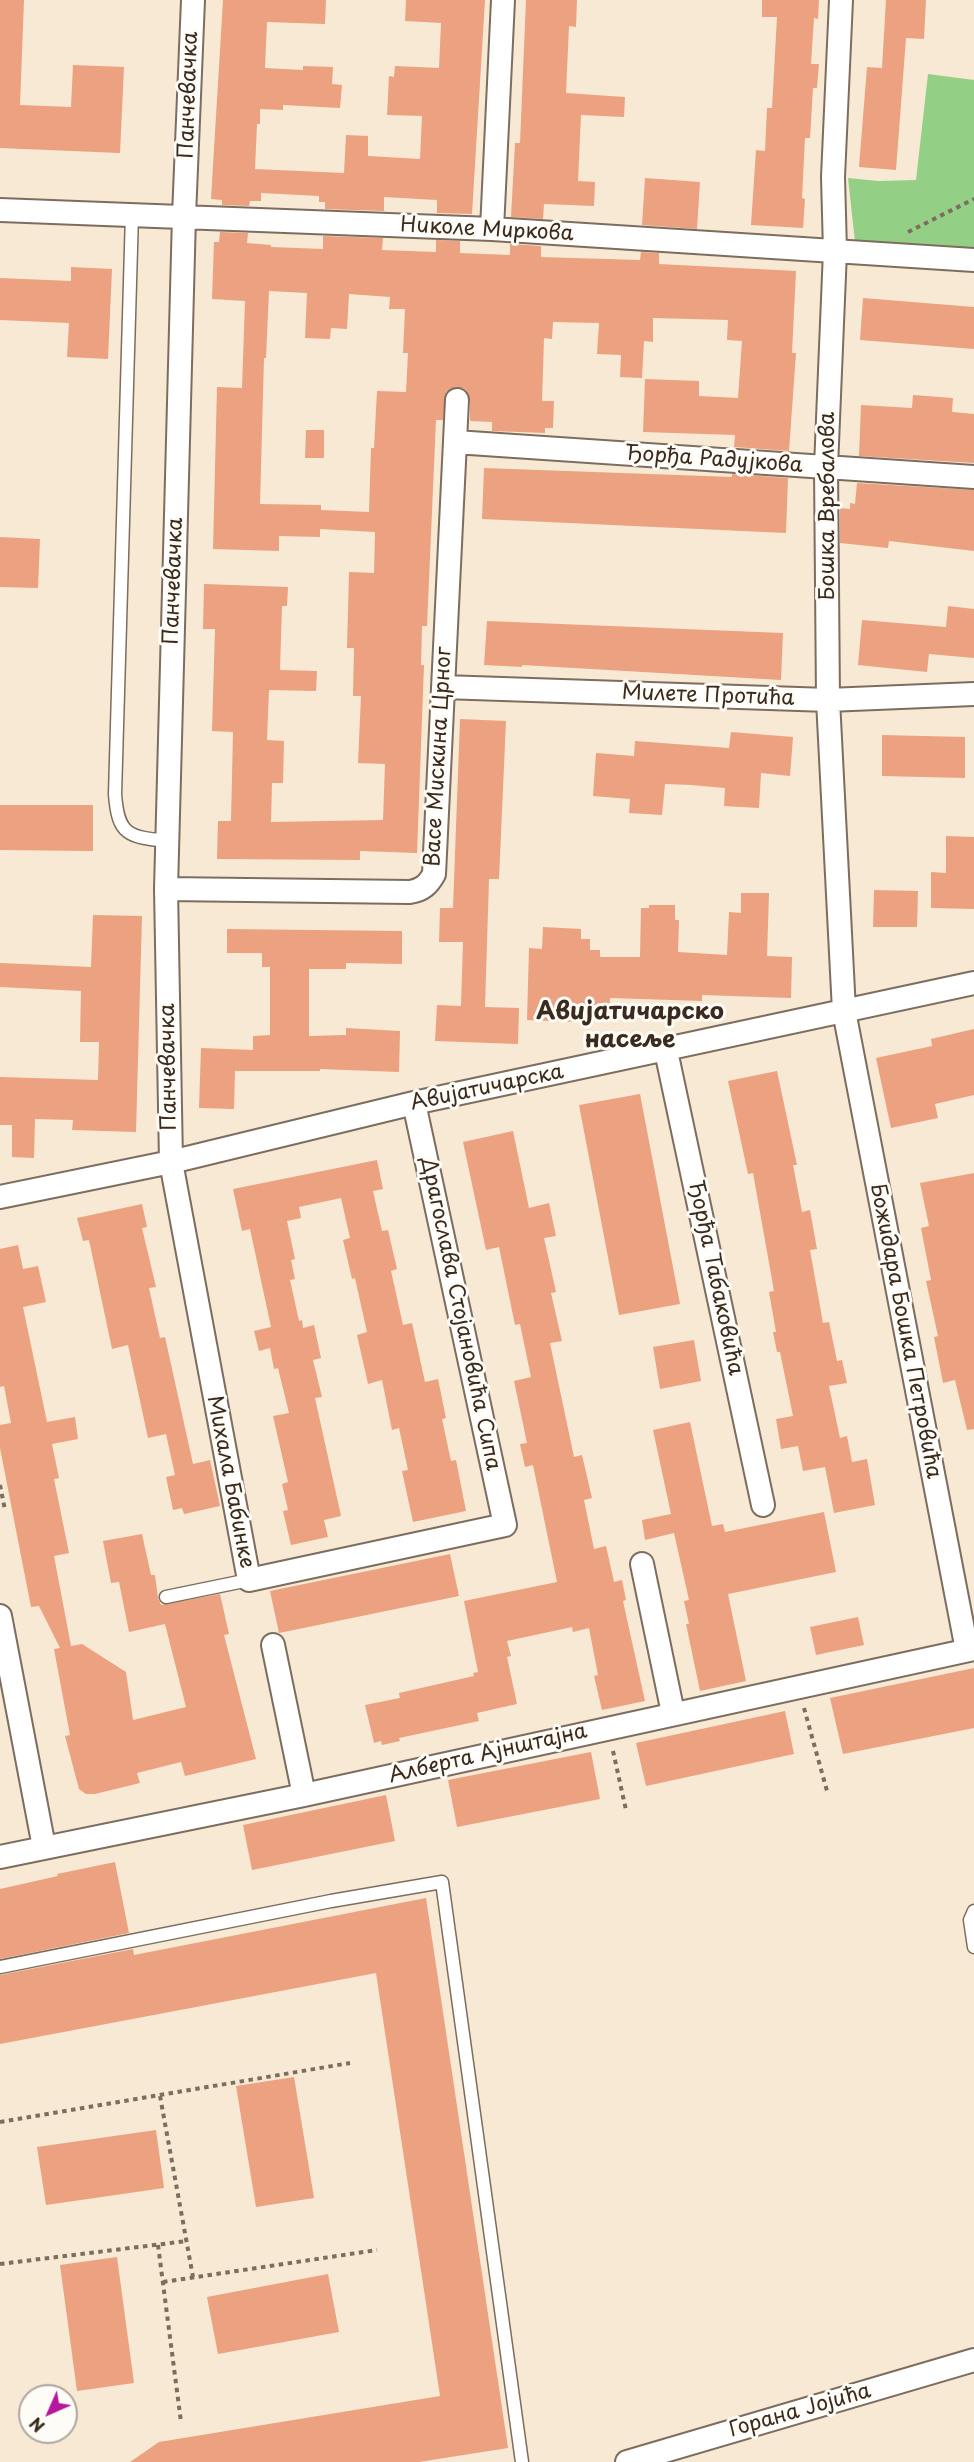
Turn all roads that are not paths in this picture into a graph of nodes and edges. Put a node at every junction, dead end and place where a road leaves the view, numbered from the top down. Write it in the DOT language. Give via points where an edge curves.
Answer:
graph roads {
  1 [pos="193,0"];
  2 [pos="503,0"];
  3 [pos="841,0"];
  4 [pos="0,210"];
  5 [pos="132,214"];
  6 [pos="184,216"];
  7 [pos="492,229"];
  8 [pos="835,251"];
  9 [pos="974,260"];
  10 [pos="457,400"];
  11 [pos="455,442"];
  12 [pos="826,467"];
  13 [pos="974,477"];
  14 [pos="443,687"];
  15 [pos="974,694"];
  16 [pos="828,700"];
  17 [pos="167,841"];
  18 [pos="166,889"];
  19 [pos="974,983"];
  20 [pos="844,1011"];
  21 [pos="666,1051"];
  22 [pos="414,1103"];
  23 [pos="171,1162"];
  24 [pos="0,1197"];
  25 [pos="763,1505"];
  26 [pos="505,1525"];
  27 [pos="642,1564"];
  28 [pos="249,1580"];
  29 [pos="166,1597"];
  30 [pos="0,1616"];
  31 [pos="273,1645"];
  32 [pos="970,1649"];
  33 [pos="673,1713"];
  34 [pos="304,1795"];
  35 [pos="45,1847"];
  36 [pos="0,1857"];
  37 [pos="974,1911"];
  38 [pos="974,1947"];
  39 [pos="0,1968"];
  40 [pos="974,2360"];
  41 [pos="522,2462"];
  42 [pos="627,2462"];
  1 -- 6 [label="street, Панчевачка"];
  2 -- 7 [label="street"];
  3 -- 8 [label="street, Бошка Вребалова" via="832,177"];
  4 -- 5 [label="street, Николе Миркова"];
  5 -- 6 [label="street, Николе Миркова"];
  5 -- 17 [label="lane" via="116,794 118,820 124,829 139,837"];
  6 -- 7 [label="street, Николе Миркова"];
  6 -- 17 [label="street, Панчевачка"];
  7 -- 8 [label="street, Николе Миркова"];
  8 -- 9 [label="street, Николе Миркова"];
  8 -- 12 [label="street, Бошка Вребалова"];
  10 -- 11 [label="street, Васе Мискина Црног"];
  11 -- 12 [label="street, Ђорђа Радујкова"];
  11 -- 14 [label="street, Васе Мискина Црног"];
  12 -- 13 [label="street, Ђорђа Радујкова"];
  12 -- 16 [label="street, Бошка Вребалова"];
  14 -- 16 [label="street, Милете Протића"];
  14 -- 18 [label="street, Васе Мискина Црног" via="436,864 428,884 419,891"];
  15 -- 16 [label="street, Милете Протића"];
  16 -- 20 [label="street, Бошка Вребалова"];
  17 -- 18 [label="street, Панчевачка"];
  18 -- 23 [label="street, Панчевачка"];
  19 -- 20 [label="street, Авијатичарска"];
  20 -- 21 [label="street, Авијатичарска"];
  20 -- 32 [label="street, Божидара Бошка Петровића"];
  21 -- 22 [label="street, Авијатичарска"];
  21 -- 25 [label="street, Ђорђа Табаковића"];
  22 -- 23 [label="street, Авијатичарска"];
  22 -- 26 [label="street, Драгослава Стојановића Сипа"];
  23 -- 24 [label="street, Авијатичарска"];
  23 -- 28 [label="street, Михала Бабинке"];
  26 -- 28 [label="street, Михала Бабинке"];
  27 -- 33 [label="street"];
  28 -- 29 [label="lane"];
  30 -- 35 [label="street"];
  31 -- 34 [label="street"];
  32 -- 33 [label="street, Алберта Ајнштајна"];
  33 -- 34 [label="street, Алберта Ајнштајна"];
  34 -- 35 [label="street, Алберта Ајнштајна"];
  35 -- 36 [label="street, Алберта Ајнштајна"];
  37 -- 38 [label="lane" via="970,1920"];
  39 -- 41 [label="lane" via="442,1882"];
  40 -- 42 [label="street, Горана Јојића"];
}
